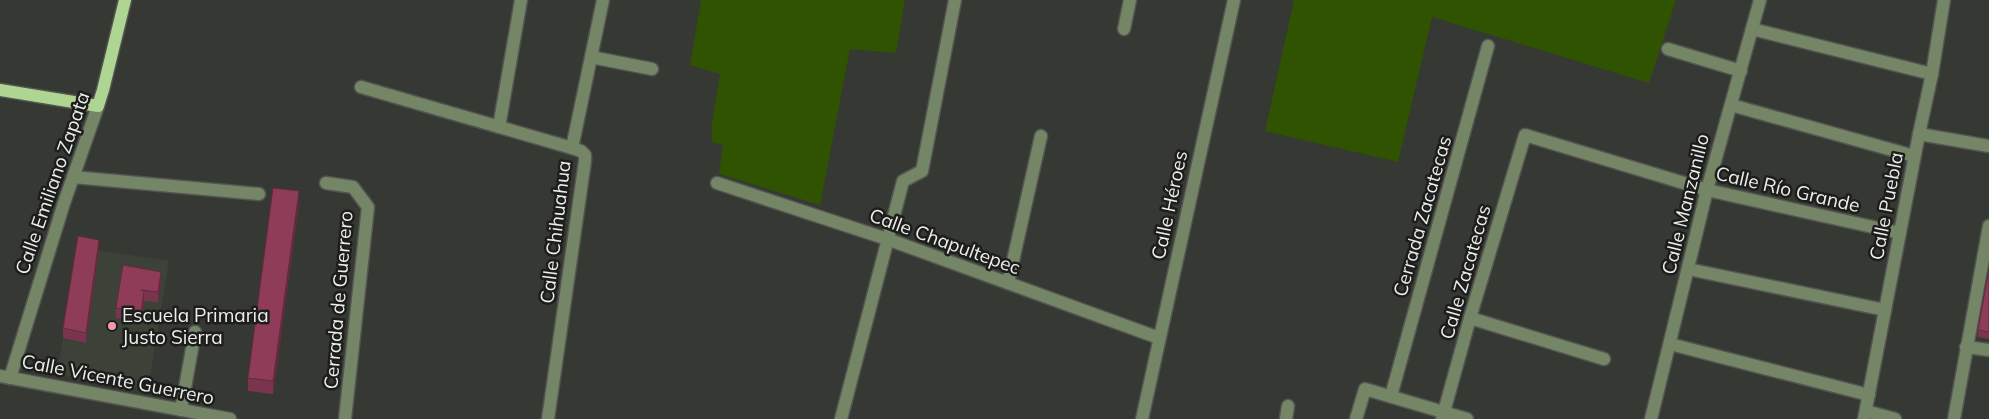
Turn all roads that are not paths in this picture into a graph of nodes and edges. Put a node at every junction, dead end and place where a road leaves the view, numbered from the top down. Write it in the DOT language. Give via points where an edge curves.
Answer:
graph roads {
  1 [pos="125,0"];
  2 [pos="522,0"];
  3 [pos="603,0"];
  4 [pos="955,0"];
  5 [pos="1130,0"];
  6 [pos="1234,0"];
  7 [pos="1760,0"];
  8 [pos="1944,0"];
  9 [pos="1752,28"];
  10 [pos="1124,29"];
  11 [pos="1488,46"];
  12 [pos="1668,49"];
  13 [pos="591,57"];
  14 [pos="652,69"];
  15 [pos="1741,71"];
  16 [pos="1932,74"];
  17 [pos="361,88"];
  18 [pos="0,90"];
  19 [pos="1731,105"];
  20 [pos="98,106"];
  21 [pos="499,126"];
  22 [pos="1919,134"];
  23 [pos="1525,135"];
  24 [pos="1041,136"];
  25 [pos="1989,146"];
  26 [pos="572,148"];
  27 [pos="1914,156"];
  28 [pos="73,177"];
  29 [pos="326,183"];
  30 [pos="717,183"];
  31 [pos="1707,190"];
  32 [pos="259,194"];
  33 [pos="1989,226"];
  34 [pos="1900,233"];
  35 [pos="887,239"];
  36 [pos="1688,269"];
  37 [pos="1008,283"];
  38 [pos="1885,310"];
  39 [pos="1470,318"];
  40 [pos="195,332"];
  41 [pos="1159,338"];
  42 [pos="1670,344"];
  43 [pos="1966,346"];
  44 [pos="1989,350"];
  45 [pos="1604,359"];
  46 [pos="5,377"];
  47 [pos="1869,395"];
  48 [pos="1391,396"];
  49 [pos="1288,406"];
  50 [pos="181,410"];
  51 [pos="1443,415"];
  52 [pos="1865,415"];
  53 [pos="230,419"];
  54 [pos="345,419"];
  55 [pos="548,419"];
  56 [pos="841,419"];
  57 [pos="1142,419"];
  58 [pos="1286,419"];
  59 [pos="1356,419"];
  60 [pos="1467,419"];
  61 [pos="1651,419"];
  62 [pos="1895,419"];
  63 [pos="1954,419"];
  1 -- 20 [label="main road, Calle Emiliano Zapata"];
  2 -- 21 [label="street"];
  3 -- 13 [label="street, Calle Chihuahua"];
  4 -- 35 [label="street" via="922,171 903,181"];
  5 -- 10 [label="street"];
  6 -- 41 [label="street, Calle Héroes"];
  7 -- 9 [label="street, Calle Manzanillo"];
  8 -- 16 [label="street, Calle Puebla"];
  9 -- 15 [label="street, Calle Manzanillo"];
  9 -- 16 [label="street"];
  11 -- 48 [label="street, Cerrada Zacatecas"];
  12 -- 15 [label="street"];
  13 -- 14 [label="street"];
  13 -- 26 [label="street, Calle Chihuahua"];
  15 -- 19 [label="street, Calle Manzanillo"];
  16 -- 22 [label="street, Calle Puebla"];
  17 -- 21 [label="street"];
  18 -- 20 [label="main road"];
  19 -- 27 [label="street"];
  19 -- 31 [label="street, Calle Manzanillo"];
  20 -- 28 [label="street, Calle Emiliano Zapata"];
  21 -- 26 [label="street"];
  22 -- 25 [label="street"];
  22 -- 27 [label="street, Calle Puebla"];
  23 -- 31 [label="street, Calle Río Grande"];
  23 -- 39 [label="street, Calle Zacatecas"];
  24 -- 37 [label="street"];
  26 -- 55 [label="street, Calle Chihuahua" via="585,155 585,161"];
  27 -- 34 [label="street, Calle Puebla"];
  28 -- 32 [label="street"];
  28 -- 46 [label="street, Calle Emiliano Zapata"];
  29 -- 54 [label="street, Cerrada de Guerrero" via="353,188 368,207"];
  30 -- 35 [label="street, Calle Chapultepec"];
  31 -- 34 [label="street, Calle Río Grande"];
  31 -- 36 [label="street, Calle Manzanillo"];
  33 -- 43 [label="street"];
  34 -- 38 [label="street, Calle Puebla"];
  35 -- 37 [label="street, Calle Chapultepec"];
  35 -- 56 [label="street"];
  36 -- 38 [label="street"];
  36 -- 42 [label="street, Calle Manzanillo"];
  37 -- 41 [label="street, Calle Chapultepec"];
  38 -- 47 [label="street, Calle Puebla"];
  39 -- 45 [label="street"];
  39 -- 51 [label="street, Calle Zacatecas"];
  40 -- 50 [label="street"];
  41 -- 57 [label="street, Calle Héroes"];
  42 -- 47 [label="street"];
  42 -- 61 [label="street, Calle Manzanillo"];
  43 -- 44 [label="street"];
  43 -- 63 [label="street"];
  46 -- 50 [label="street, Calle Vicente Guerrero"];
  47 -- 52 [label="street, Calle Puebla"];
  48 -- 51 [label="street"];
  48 -- 59 [label="street" via="1365,389"];
  49 -- 58 [label="street"];
  50 -- 53 [label="street, Calle Vicente Guerrero"];
  51 -- 60 [label="street"];
  52 -- 62 [label="street"];
}
